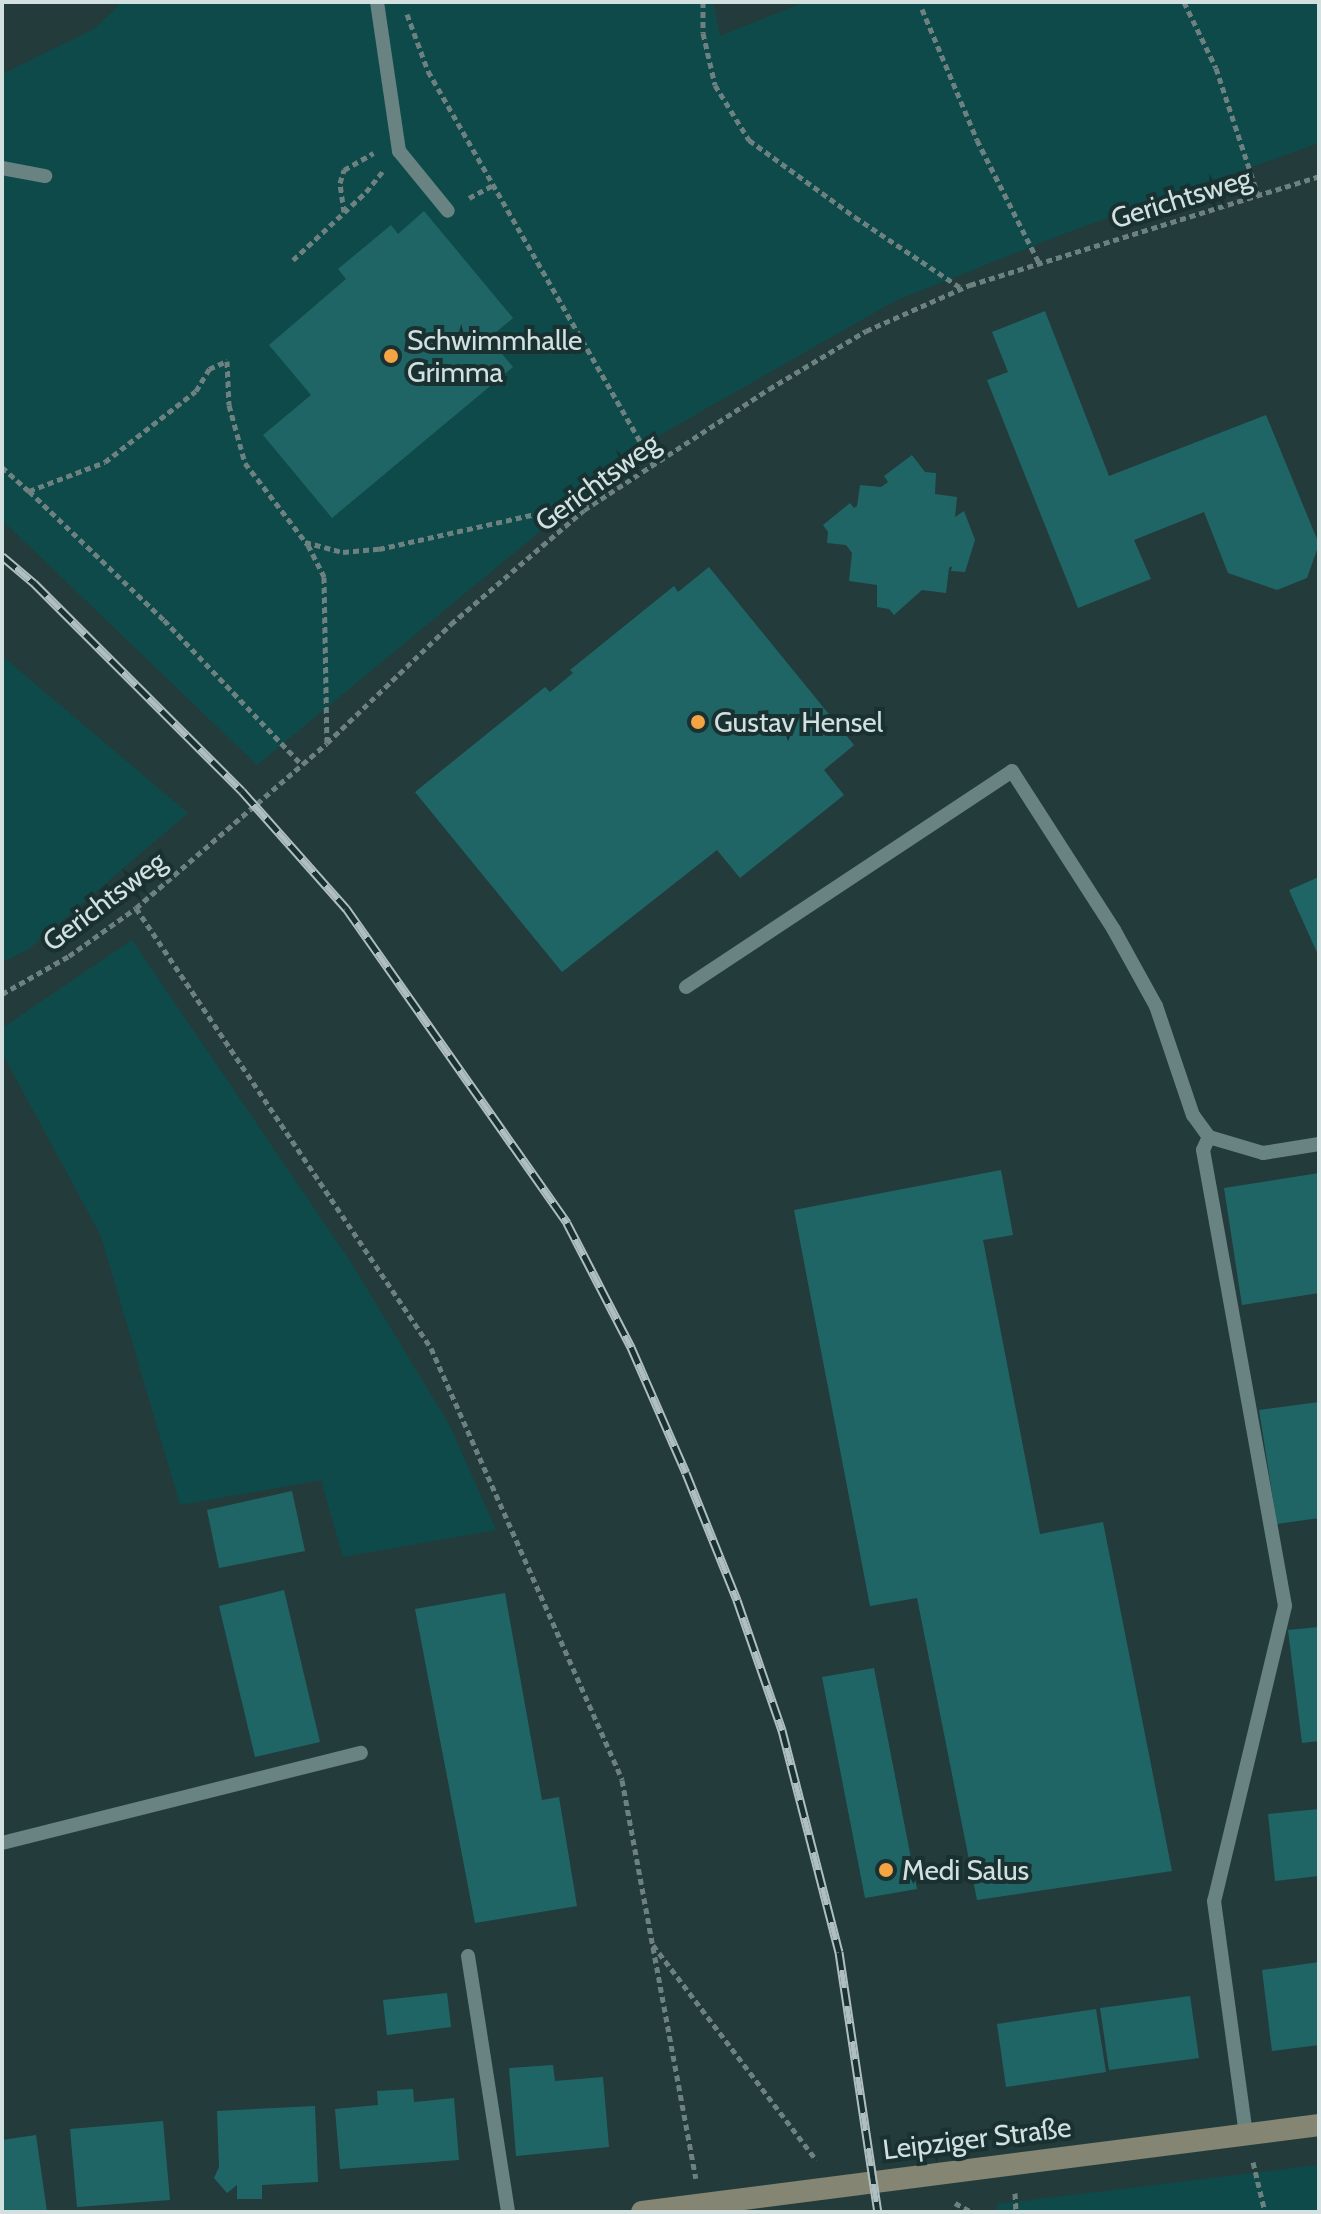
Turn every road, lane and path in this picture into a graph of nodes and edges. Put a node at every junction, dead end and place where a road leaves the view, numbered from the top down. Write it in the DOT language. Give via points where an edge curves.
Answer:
graph roads {
  1 [pos="377,2"];
  2 [pos="403,2"];
  3 [pos="703,2"];
  4 [pos="1184,2"];
  5 [pos="922,9"];
  6 [pos="398,143"];
  7 [pos="2,168"];
  8 [pos="45,176"];
  9 [pos="1319,176"];
  10 [pos="366,192"];
  11 [pos="1258,195"];
  12 [pos="448,211"];
  13 [pos="344,213"];
  14 [pos="293,260"];
  15 [pos="1039,263"];
  16 [pos="962,288"];
  17 [pos="653,464"];
  18 [pos="2,467"];
  19 [pos="29,491"];
  20 [pos="590,506"];
  21 [pos="304,541"];
  22 [pos="327,743"];
  23 [pos="302,765"];
  24 [pos="136,908"];
  25 [pos="686,987"];
  26 [pos="2,994"];
  27 [pos="1209,1137"];
  28 [pos="1319,1144"];
  29 [pos="361,1753"];
  30 [pos="2,1843"];
  31 [pos="653,1944"];
  32 [pos="468,1956"];
  33 [pos="1319,2125"];
  34 [pos="1246,2135"];
  35 [pos="836,2187"];
  36 [pos="701,2204"];
  37 [pos="508,2212"];
  38 [pos="642,2212"];
  39 [pos="1265,2212"];
  1 -- 6 [label="lane"];
  2 -- 17 [label="path" via="428,71"];
  3 -- 16 [label="path" via="703,33 715,85 749,140"];
  4 -- 11 [label="path" via="1216,68"];
  5 -- 15 [label="path" via="977,140"];
  6 -- 12 [label="lane"];
  6 -- 13 [label="path" via="355,160 344,170"];
  7 -- 8 [label="lane"];
  9 -- 11 [label="path, Gerichtsweg"];
  10 -- 13 [label="path"];
  11 -- 15 [label="path, Gerichtsweg"];
  13 -- 14 [label="path"];
  15 -- 16 [label="path, Gerichtsweg"];
  16 -- 17 [label="path, Gerichtsweg" via="866,331"];
  17 -- 20 [label="path, Gerichtsweg"];
  18 -- 19 [label="path"];
  19 -- 21 [label="path" via="105,462 196,391 209,369 227,361 229,405 245,463"];
  19 -- 23 [label="path" via="164,620"];
  20 -- 21 [label="path" via="379,549 343,552"];
  20 -- 22 [label="path, Gerichtsweg" via="451,624"];
  21 -- 22 [label="path" via="324,577"];
  22 -- 23 [label="path, Gerichtsweg"];
  23 -- 24 [label="path, Gerichtsweg"];
  24 -- 26 [label="path, Gerichtsweg" via="69,956"];
  24 -- 31 [label="path" via="431,1348 622,1780"];
  25 -- 27 [label="lane" via="1012,771 1156,1006 1193,1115"];
  27 -- 28 [label="lane" via="1263,1153"];
  27 -- 34 [label="lane" via="1203,1150 1285,1606 1214,1901"];
  29 -- 30 [label="lane"];
  31 -- 35 [label="path"];
  31 -- 36 [label="path"];
  32 -- 37 [label="lane"];
  33 -- 34 [label="main road, Leipziger Straße"];
  34 -- 35 [label="main road, Leipziger Straße"];
  34 -- 39 [label="path"];
  35 -- 36 [label="main road, Leipziger Straße"];
  36 -- 38 [label="main road, Leipziger Straße"];
}
